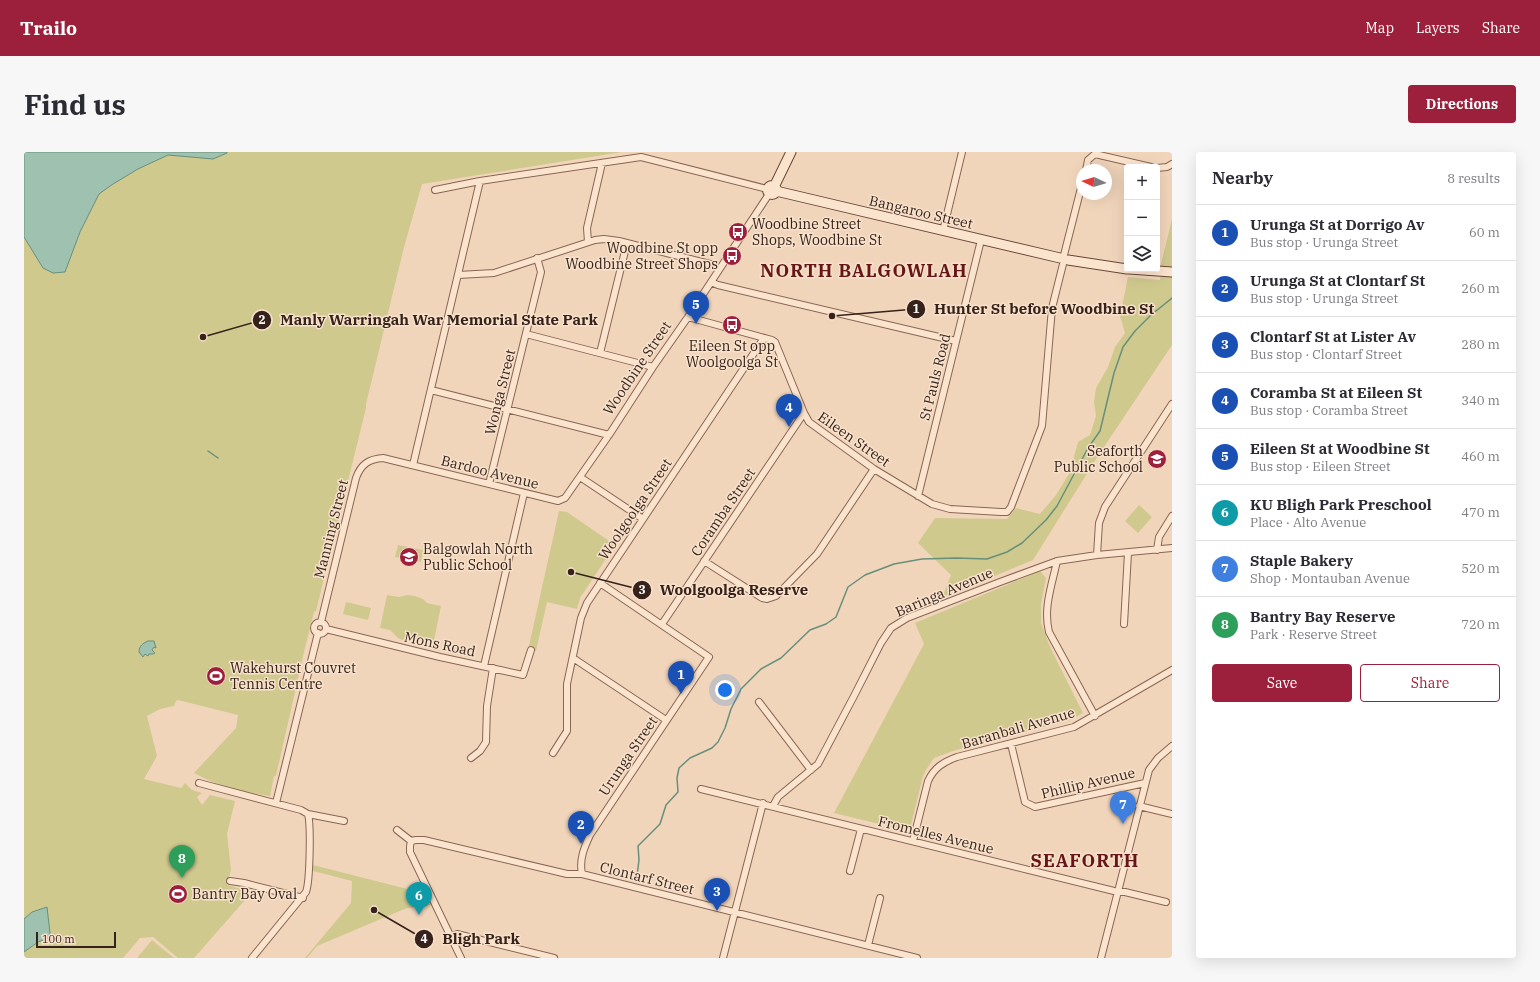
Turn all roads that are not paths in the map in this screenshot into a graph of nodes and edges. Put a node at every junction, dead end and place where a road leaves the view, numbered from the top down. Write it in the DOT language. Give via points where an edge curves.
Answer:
graph roads {
  1 [pos="791,152"];
  2 [pos="962,152"];
  3 [pos="641,154"];
  4 [pos="602,163"];
  5 [pos="1087,164"];
  6 [pos="1139,164"];
  7 [pos="1172,164"];
  8 [pos="1160,168"];
  9 [pos="480,182"];
  10 [pos="435,190"];
  11 [pos="772,190"];
  12 [pos="1078,200"];
  13 [pos="943,231"];
  14 [pos="981,240"];
  15 [pos="588,242"];
  16 [pos="627,243"];
  17 [pos="538,258"];
  18 [pos="1064,259"];
  19 [pos="1124,268"];
  20 [pos="719,269"];
  21 [pos="1160,271"];
  22 [pos="1172,272"];
  23 [pos="458,275"];
  24 [pos="711,282"];
  25 [pos="688,317"];
  26 [pos="526,334"];
  27 [pos="764,338"];
  28 [pos="956,342"];
  29 [pos="600,353"];
  30 [pos="653,367"];
  31 [pos="431,390"];
  32 [pos="1172,404"];
  33 [pos="508,409"];
  34 [pos="804,413"];
  35 [pos="609,435"];
  36 [pos="383,458"];
  37 [pos="413,465"];
  38 [pos="874,469"];
  39 [pos="580,477"];
  40 [pos="489,484"];
  41 [pos="524,493"];
  42 [pos="918,496"];
  43 [pos="1172,516"];
  44 [pos="643,519"];
  45 [pos="1172,548"];
  46 [pos="1157,550"];
  47 [pos="1128,553"];
  48 [pos="1097,555"];
  49 [pos="704,561"];
  50 [pos="1057,561"];
  51 [pos="600,583"];
  52 [pos="321,622"];
  53 [pos="662,624"];
  54 [pos="1124,624"];
  55 [pos="326,629"];
  56 [pos="318,633"];
  57 [pos="531,650"];
  58 [pos="573,658"];
  59 [pos="484,666"];
  60 [pos="493,668"];
  61 [pos="1172,670"];
  62 [pos="759,702"];
  63 [pos="1095,716"];
  64 [pos="666,720"];
  65 [pos="1011,744"];
  66 [pos="1172,746"];
  67 [pos="553,753"];
  68 [pos="471,758"];
  69 [pos="810,770"];
  70 [pos="199,783"];
  71 [pos="1145,783"];
  72 [pos="701,789"];
  73 [pos="276,803"];
  74 [pos="763,803"];
  75 [pos="773,806"];
  76 [pos="1139,806"];
  77 [pos="308,814"];
  78 [pos="1172,814"];
  79 [pos="344,821"];
  80 [pos="861,829"];
  81 [pos="397,830"];
  82 [pos="913,840"];
  83 [pos="411,841"];
  84 [pos="850,871"];
  85 [pos="582,874"];
  86 [pos="230,881"];
  87 [pos="1118,892"];
  88 [pos="303,898"];
  89 [pos="880,898"];
  90 [pos="1166,902"];
  91 [pos="735,912"];
  92 [pos="451,937"];
  93 [pos="868,945"];
  94 [pos="252,958"];
  95 [pos="461,958"];
  96 [pos="554,958"];
  97 [pos="723,958"];
  98 [pos="918,958"];
  99 [pos="1101,958"];
  1 -- 11 [label="street, Woodbine Street"];
  2 -- 13 [label="street"];
  3 -- 4 [label="street, Bangaroo Street"];
  3 -- 11 [label="street, Bangaroo Street"];
  4 -- 9 [label="street, Bangaroo Street"];
  4 -- 15 [label="street" via="588,228"];
  5 -- 6 [label="street" via="1095,154"];
  7 -- 8 [label="street"];
  9 -- 10 [label="street, Bangaroo Street"];
  9 -- 23 [label="street"];
  11 -- 13 [label="street, Bangaroo Street"];
  11 -- 20 [label="street, Woodbine Street"];
  12 -- 18 [label="street"];
  13 -- 14 [label="street, Bangaroo Street"];
  14 -- 18 [label="street, Bangaroo Street"];
  14 -- 28 [label="street, St Pauls Road"];
  15 -- 16 [label="street" via="612,239"];
  15 -- 17 [label="street"];
  16 -- 20 [label="street" via="714,265"];
  16 -- 29 [label="street"];
  17 -- 23 [label="street" via="494,272"];
  17 -- 26 [label="street, Wonga Street" via="541,272"];
  18 -- 19 [label="street, Bangaroo Street"];
  18 -- 42 [label="street, Eileen Street" via="1052,308 1042,426 1011,507 1007,512 950,509 932,504"];
  20 -- 24 [label="street, Woodbine Street"];
  21 -- 22 [label="street, Bangaroo Street"];
  23 -- 31 [label="street"];
  24 -- 25 [label="street, Woodbine Street"];
  24 -- 28 [label="street"];
  25 -- 27 [label="street, Eileen Street"];
  25 -- 30 [label="street, Woodbine Street"];
  26 -- 29 [label="street"];
  26 -- 33 [label="street, Wonga Street"];
  27 -- 34 [label="street, Eileen Street" via="772,340 777,345"];
  27 -- 44 [label="street, Woolgoolga Street"];
  28 -- 42 [label="street, St Pauls Road"];
  29 -- 30 [label="street"];
  30 -- 35 [label="street, Woodbine Street"];
  31 -- 33 [label="street"];
  31 -- 37 [label="street"];
  32 -- 48 [label="street" via="1105,506 1099,523"];
  33 -- 35 [label="street"];
  33 -- 40 [label="street, Wonga Street"];
  34 -- 38 [label="street, Eileen Street" via="812,426"];
  34 -- 49 [label="street, Coramba Street"];
  35 -- 39 [label="street, Woodbine Street"];
  36 -- 37 [label="street, Bardoo Avenue"];
  36 -- 52 [label="street, Manning Street" via="372,459 359,470"];
  37 -- 40 [label="street, Bardoo Avenue"];
  38 -- 42 [label="street, Eileen Street"];
  38 -- 49 [label="street" via="817,554 776,596 762,598"];
  39 -- 41 [label="street, Bardoo Avenue" via="562,501"];
  39 -- 44 [label="street"];
  40 -- 41 [label="street, Bardoo Avenue"];
  41 -- 59 [label="street"];
  43 -- 46 [label="street" via="1159,538"];
  44 -- 51 [label="street, Woolgoolga Street"];
  45 -- 46 [label="street, Baringa Avenue"];
  46 -- 47 [label="street, Baringa Avenue"];
  47 -- 48 [label="street, Baringa Avenue"];
  47 -- 54 [label="street"];
  48 -- 50 [label="street, Baringa Avenue"];
  49 -- 53 [label="street, Coramba Street"];
  50 -- 63 [label="street" via="1046,609 1049,632"];
  50 -- 69 [label="street, Baringa Avenue" via="907,618 891,628 818,764"];
  51 -- 53 [label="street"];
  51 -- 58 [label="street, Woolgoolga Street" via="581,618"];
  52 -- 55 [label="street"];
  52 -- 56 [label="street" via="314,626"];
  53 -- 64 [label="street, Urunga Street" via="709,657"];
  55 -- 56 [label="street"];
  55 -- 59 [label="street, Mons Road"];
  56 -- 73 [label="street"];
  57 -- 60 [label="street, Mons Road" via="523,675"];
  58 -- 64 [label="street"];
  58 -- 67 [label="street, Woolgoolga Street" via="567,684 567,731"];
  59 -- 60 [label="street, Mons Road"];
  60 -- 68 [label="street" via="487,706 486,742"];
  61 -- 63 [label="street, Baranbali Avenue"];
  62 -- 69 [label="street"];
  63 -- 65 [label="street, Baranbali Avenue" via="1074,727"];
  64 -- 85 [label="street, Urunga Street" via="590,835 580,864"];
  65 -- 71 [label="street, Phillip Avenue" via="1025,802 1035,808"];
  65 -- 82 [label="street, Baranbali Avenue" via="957,757 937,767 928,781"];
  66 -- 71 [label="street" via="1149,770"];
  69 -- 75 [label="street, Baringa Avenue" via="778,797"];
  70 -- 73 [label="street"];
  71 -- 76 [label="street"];
  72 -- 74 [label="street, Fromelles Avenue"];
  73 -- 77 [label="street"];
  74 -- 75 [label="street, Fromelles Avenue"];
  74 -- 91 [label="street"];
  75 -- 80 [label="street, Fromelles Avenue"];
  76 -- 78 [label="street"];
  76 -- 87 [label="street"];
  77 -- 79 [label="street"];
  77 -- 88 [label="street" via="308,886"];
  80 -- 82 [label="street, Fromelles Avenue"];
  80 -- 84 [label="street"];
  81 -- 83 [label="street"];
  82 -- 87 [label="street, Fromelles Avenue"];
  83 -- 85 [label="street, Clontarf Street" via="424,840 567,874"];
  83 -- 92 [label="street" via="410,852"];
  85 -- 91 [label="street, Clontarf Street"];
  86 -- 88 [label="street" via="244,882"];
  87 -- 90 [label="street, Fromelles Avenue"];
  87 -- 99 [label="street"];
  88 -- 94 [label="street"];
  89 -- 93 [label="street"];
  91 -- 93 [label="street, Clontarf Street"];
  91 -- 97 [label="street"];
  92 -- 95 [label="street"];
  92 -- 96 [label="street" via="457,934"];
  93 -- 98 [label="street, Clontarf Street"];
}
